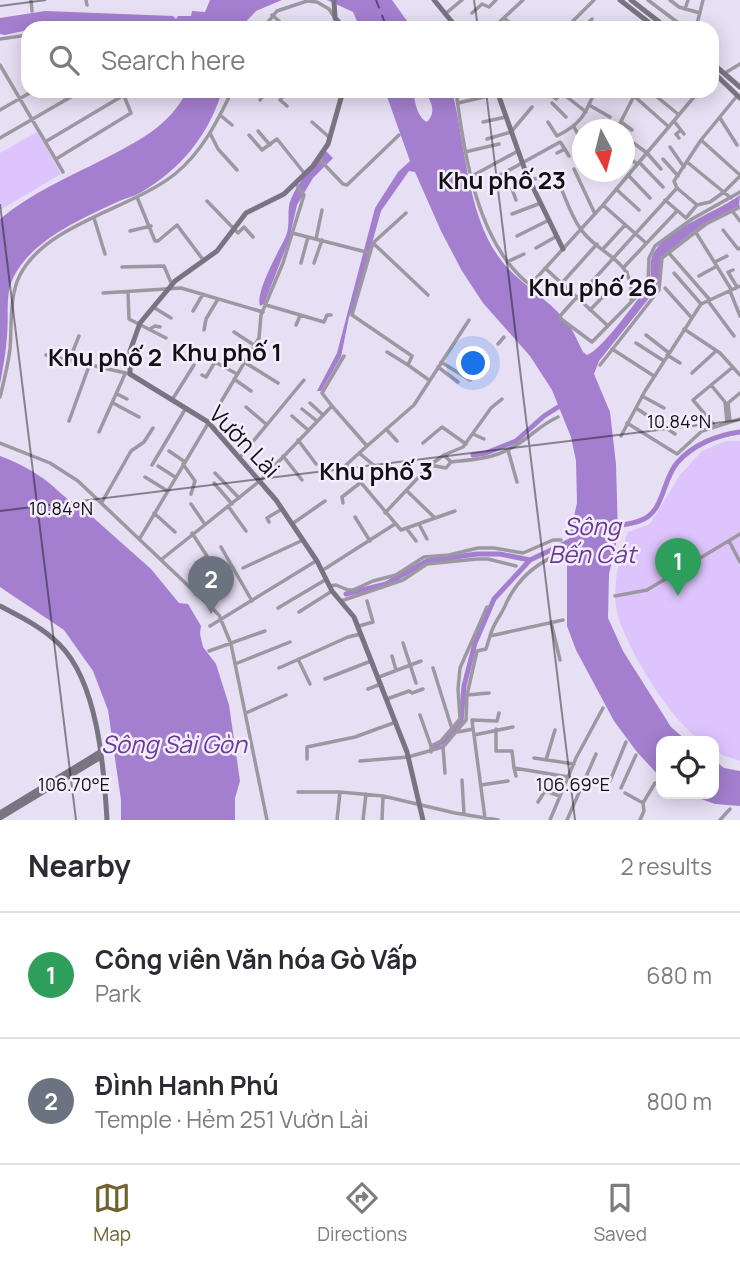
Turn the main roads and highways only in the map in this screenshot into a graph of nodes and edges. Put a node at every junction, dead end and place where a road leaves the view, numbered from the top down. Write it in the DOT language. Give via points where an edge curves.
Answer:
graph roads {
  1 [pos="336,0"];
  2 [pos="434,0"];
  3 [pos="620,0"];
  4 [pos="631,0"];
  5 [pos="339,21"];
  6 [pos="450,21"];
  7 [pos="646,21"];
  8 [pos="658,21"];
  9 [pos="719,69"];
  10 [pos="719,78"];
  11 [pos="740,87"];
  12 [pos="739,95"];
  13 [pos="341,98"];
  14 [pos="500,98"];
  15 [pos="563,249"];
  16 [pos="0,606"];
  17 [pos="100,755"];
  18 [pos="0,815"];
  19 [pos="107,820"];
  20 [pos="423,820"];
  1 -- 5 [label="main road"];
  2 -- 6 [label="main road"];
  3 -- 7 [label="main road"];
  4 -- 8 [label="main road"];
  9 -- 11 [label="main road"];
  10 -- 12 [label="main road"];
  13 -- 20 [label="main road, Vườn Lài" via="330,139 319,159 284,194 251,209 216,251 170,286 140,323 127,374 208,422 261,480 323,570 331,589 354,617 379,677 408,757"];
  14 -- 15 [label="main road" via="522,162"];
  16 -- 17 [label="main road" via="37,626 69,656 89,702"];
  17 -- 18 [label="main road"];
  17 -- 19 [label="main road"];
}
